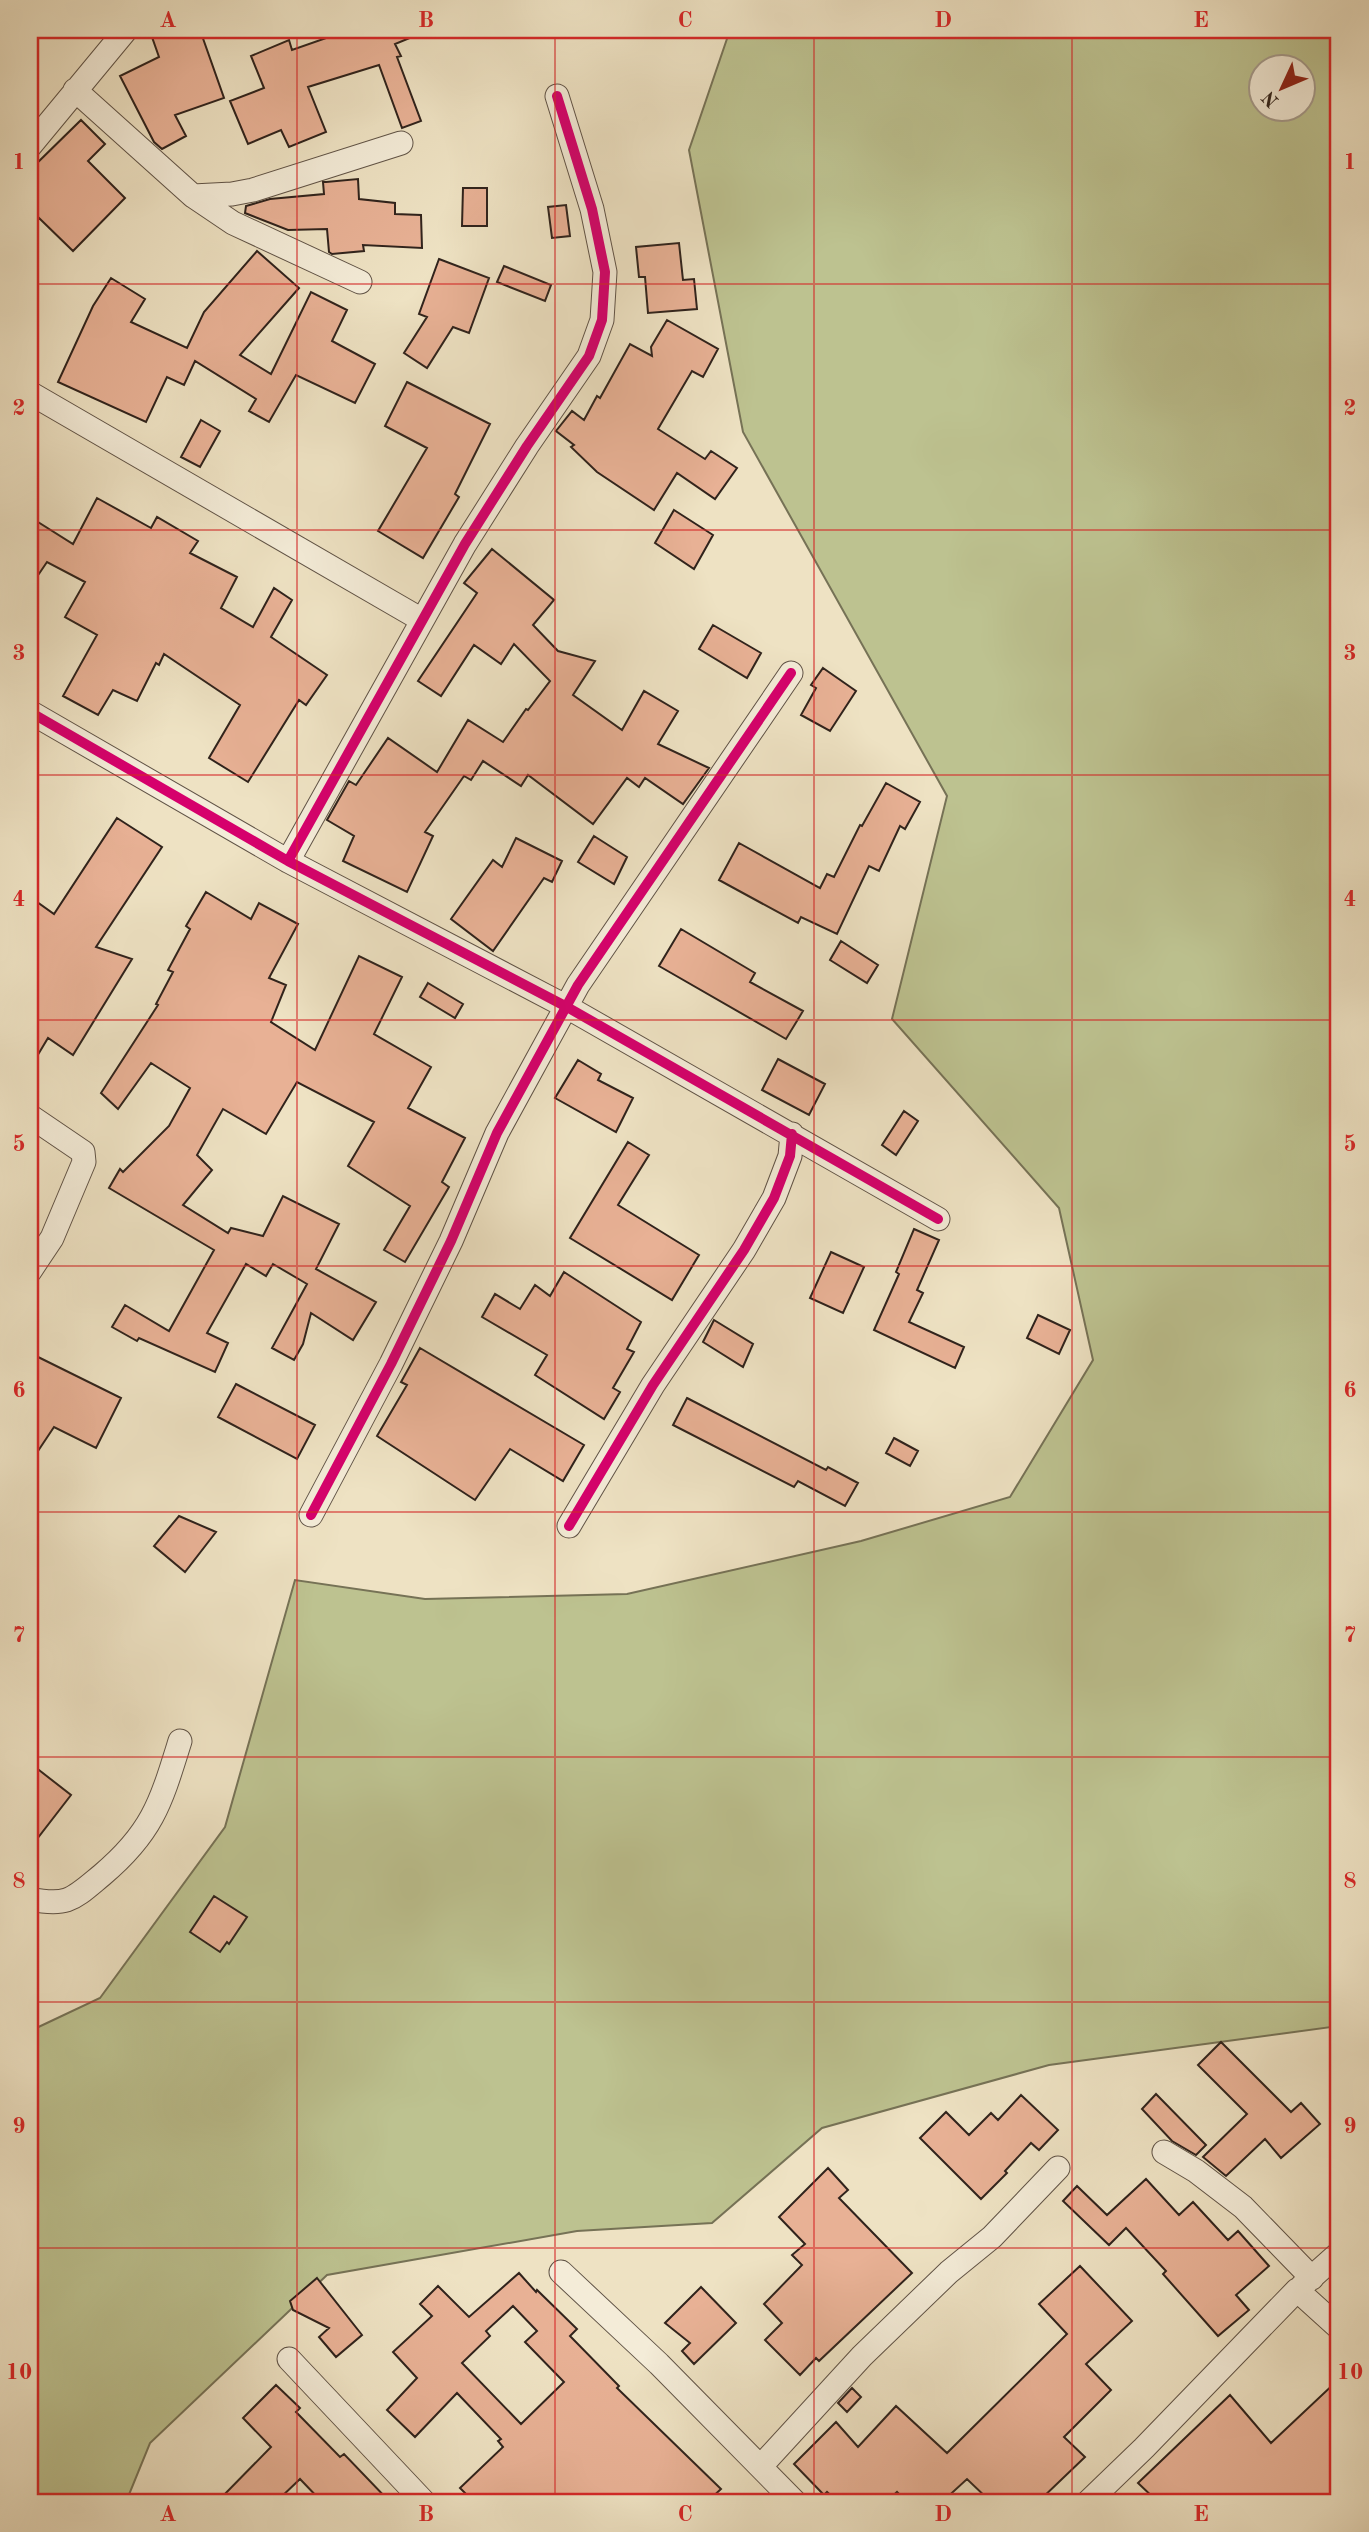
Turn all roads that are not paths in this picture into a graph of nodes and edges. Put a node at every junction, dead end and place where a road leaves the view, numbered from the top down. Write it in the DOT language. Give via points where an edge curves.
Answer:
graph roads {
  1 [pos="126,30"];
  2 [pos="75,90"];
  3 [pos="557,96"];
  4 [pos="401,143"];
  5 [pos="30,146"];
  6 [pos="193,196"];
  7 [pos="360,282"];
  8 [pos="30,393"];
  9 [pos="422,620"];
  10 [pos="791,673"];
  11 [pos="30,712"];
  12 [pos="288,861"];
  13 [pos="567,1007"];
  14 [pos="30,1116"];
  15 [pos="792,1134"];
  16 [pos="937,1219"];
  17 [pos="30,1271"];
  18 [pos="311,1515"];
  19 [pos="569,1526"];
  20 [pos="180,1741"];
  21 [pos="30,1899"];
  22 [pos="1164,2152"];
  23 [pos="1058,2168"];
  24 [pos="1339,2253"];
  25 [pos="561,2272"];
  26 [pos="1305,2284"];
  27 [pos="1339,2328"];
  28 [pos="289,2358"];
  29 [pos="761,2466"];
  30 [pos="424,2502"];
  31 [pos="795,2502"];
  32 [pos="1088,2502"];
  1 -- 2 [label="street"];
  2 -- 5 [label="street"];
  2 -- 6 [label="street"];
  3 -- 9 [label="street" via="592,209 605,272 602,320 589,356 465,544"];
  4 -- 6 [label="street" via="253,190"];
  6 -- 7 [label="street" via="233,223"];
  8 -- 9 [label="street"];
  9 -- 12 [label="street"];
  10 -- 13 [label="street" via="609,938"];
  11 -- 12 [label="street"];
  12 -- 13 [label="street"];
  13 -- 15 [label="street"];
  13 -- 18 [label="street" via="497,1133 452,1241"];
  14 -- 17 [label="street" via="83,1152 84,1162 52,1238"];
  15 -- 16 [label="street"];
  15 -- 19 [label="street" via="790,1156 774,1198"];
  20 -- 21 [label="street" via="149,1825 124,1856 74,1898 54,1904"];
  22 -- 26 [label="street" via="1243,2207"];
  23 -- 29 [label="street" via="992,2237 862,2356"];
  24 -- 26 [label="street"];
  25 -- 29 [label="street"];
  26 -- 27 [label="street"];
  26 -- 32 [label="street"];
  28 -- 30 [label="street"];
  29 -- 31 [label="street"];
}
